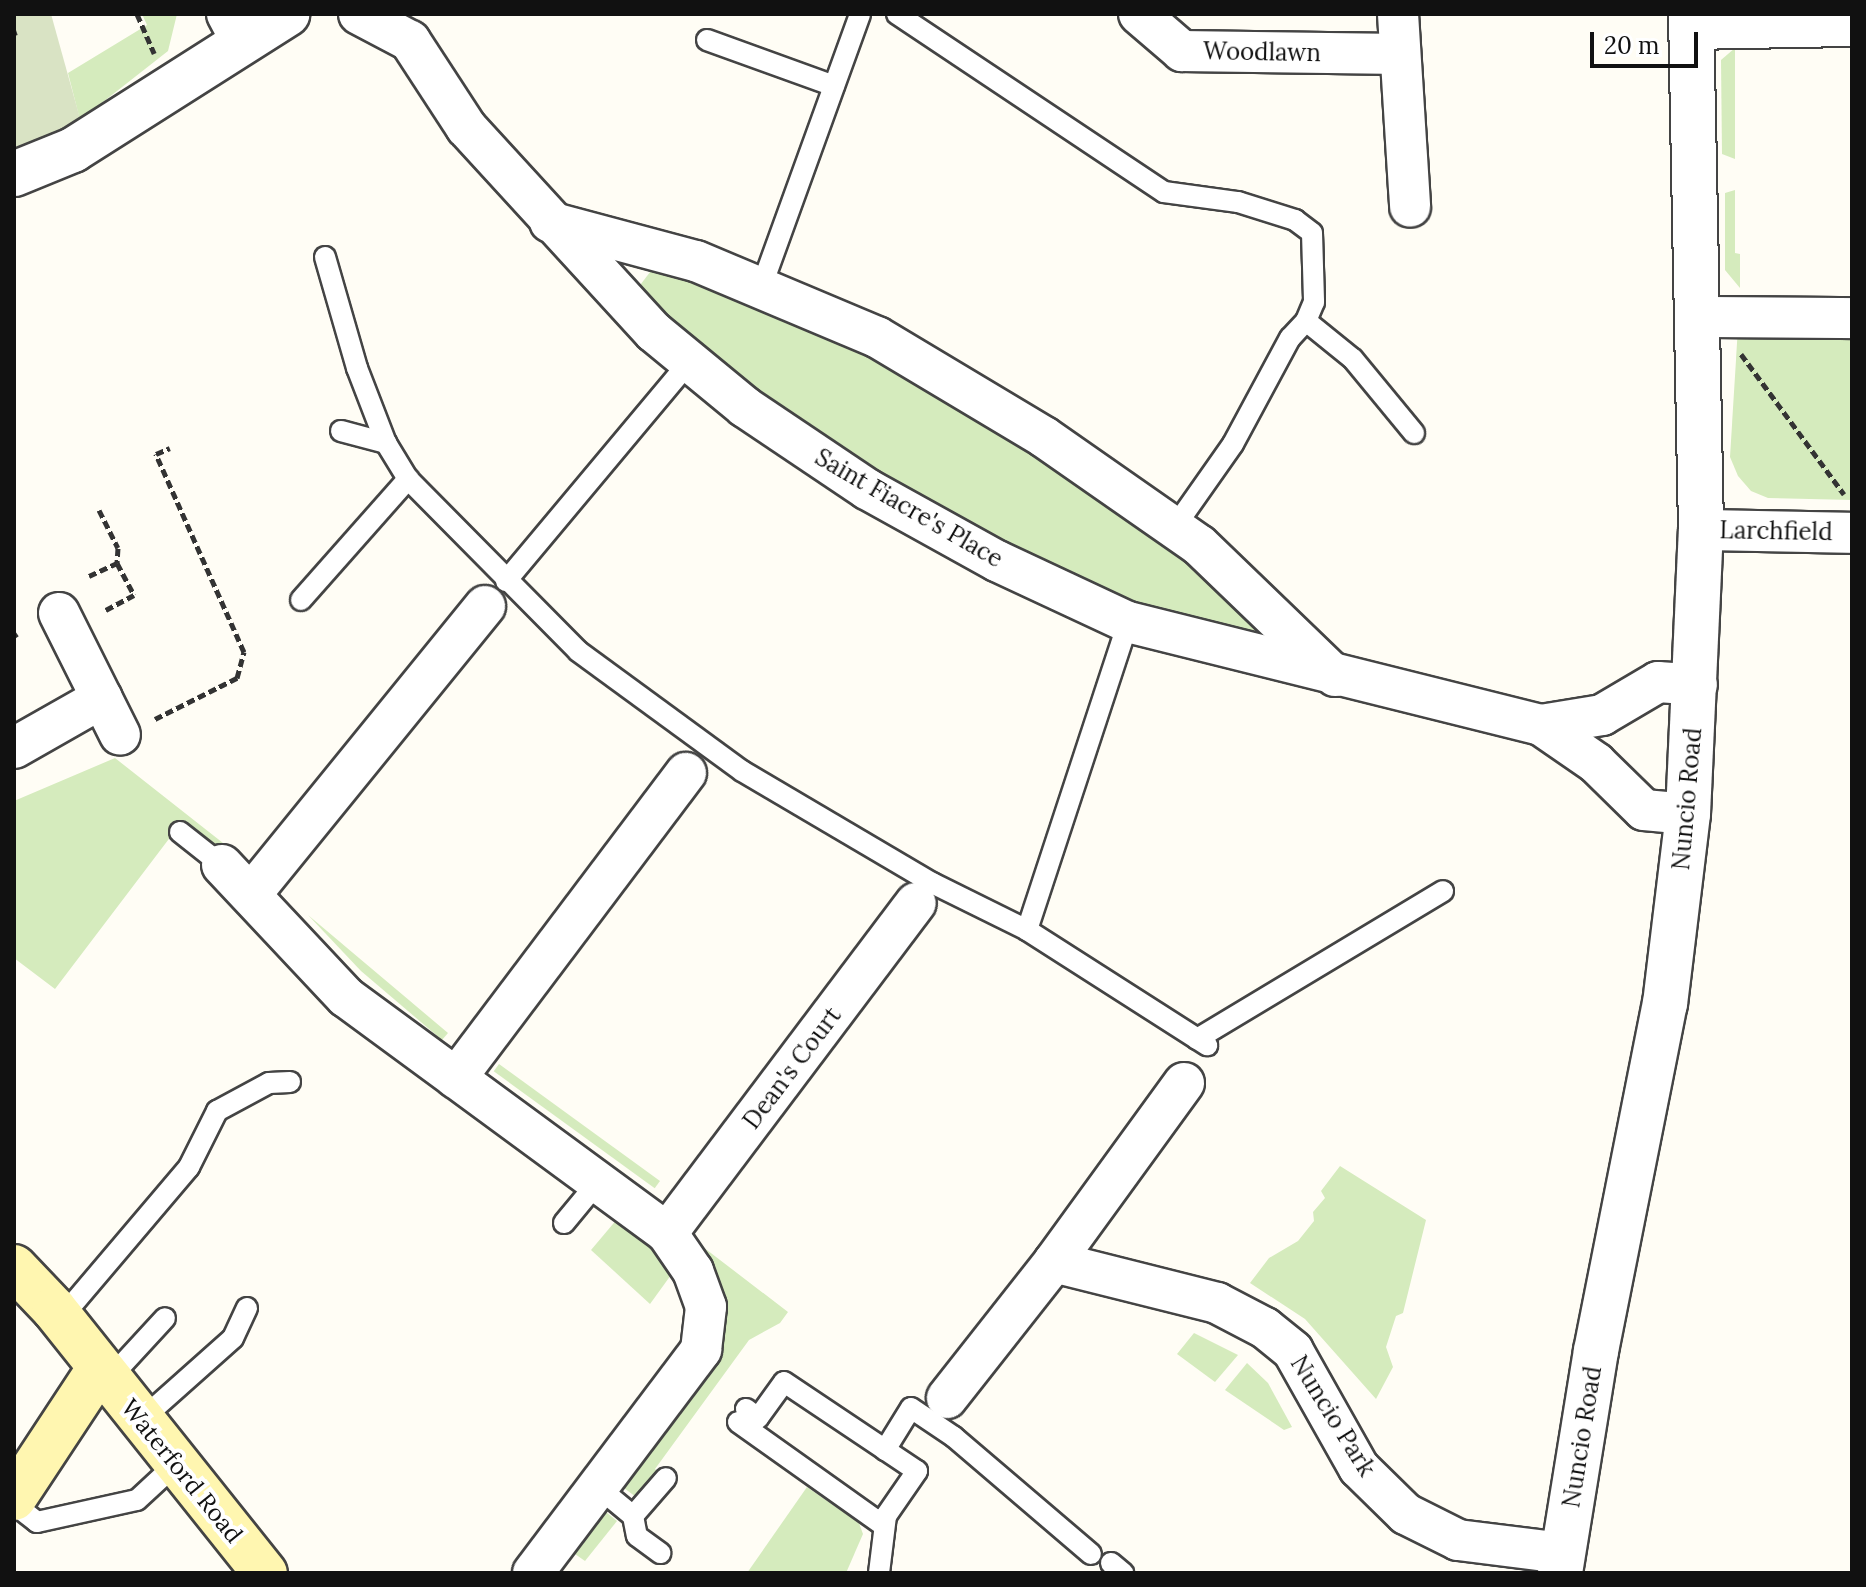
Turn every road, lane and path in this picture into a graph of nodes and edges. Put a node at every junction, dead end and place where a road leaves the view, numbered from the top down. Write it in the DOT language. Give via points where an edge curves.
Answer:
graph roads {
  1 [pos="137,14"];
  2 [pos="287,14"];
  3 [pos="359,14"];
  4 [pos="860,14"];
  5 [pos="897,14"];
  6 [pos="1139,14"];
  7 [pos="1398,14"];
  8 [pos="1691,21"];
  9 [pos="1852,26"];
  10 [pos="235,28"];
  11 [pos="411,28"];
  12 [pos="707,40"];
  13 [pos="1400,54"];
  14 [pos="153,59"];
  15 [pos="834,86"];
  16 [pos="14,174"];
  17 [pos="1410,207"];
  18 [pos="550,222"];
  19 [pos="325,257"];
  20 [pos="761,288"];
  21 [pos="1716,317"];
  22 [pos="1852,318"];
  23 [pos="1306,321"];
  24 [pos="690,361"];
  25 [pos="341,431"];
  26 [pos="1414,433"];
  27 [pos="386,443"];
  28 [pos="170,448"];
  29 [pos="408,479"];
  30 [pos="1852,506"];
  31 [pos="99,510"];
  32 [pos="1174,528"];
  33 [pos="1701,530"];
  34 [pos="1852,533"];
  35 [pos="117,563"];
  36 [pos="89,576"];
  37 [pos="495,594"];
  38 [pos="301,600"];
  39 [pos="106,610"];
  40 [pos="59,613"];
  41 [pos="1128,622"];
  42 [pos="1337,677"];
  43 [pos="1697,685"];
  44 [pos="102,698"];
  45 [pos="156,719"];
  46 [pos="1541,725"];
  47 [pos="120,735"];
  48 [pos="14,748"];
  49 [pos="686,773"];
  50 [pos="1688,814"];
  51 [pos="180,832"];
  52 [pos="222,865"];
  53 [pos="1443,891"];
  54 [pos="251,894"];
  55 [pos="916,903"];
  56 [pos="1027,930"];
  57 [pos="456,1078"];
  58 [pos="290,1082"];
  59 [pos="1184,1083"];
  60 [pos="598,1182"];
  61 [pos="564,1223"];
  62 [pos="667,1233"];
  63 [pos="1054,1262"];
  64 [pos="14,1267"];
  65 [pos="247,1308"];
  66 [pos="61,1318"];
  67 [pos="165,1318"];
  68 [pos="103,1374"];
  69 [pos="947,1398"];
  70 [pos="141,1420"];
  71 [pos="885,1450"];
  72 [pos="177,1463"];
  73 [pos="668,1483"];
  74 [pos="598,1487"];
  75 [pos="14,1498"];
  76 [pos="14,1504"];
  77 [pos="633,1516"];
  78 [pos="883,1525"];
  79 [pos="660,1553"];
  80 [pos="1091,1554"];
  81 [pos="1562,1563"];
  82 [pos="265,1573"];
  83 [pos="533,1573"];
  84 [pos="879,1573"];
  1 -- 14 [label="path" via="155,47"];
  2 -- 10 [label="street"];
  3 -- 11 [label="street, Saint Fiacre's Place"];
  4 -- 15 [label="lane"];
  5 -- 23 [label="lane" via="1164,192 1238,202 1295,220 1312,233 1316,253 1314,302"];
  6 -- 13 [label="street, Woodlawn" via="1182,51"];
  7 -- 13 [label="street"];
  8 -- 9 [label="street"];
  8 -- 21 [label="street, Nuncio Road"];
  10 -- 16 [label="street" via="73,150"];
  11 -- 18 [label="street, Saint Fiacre's Place" via="466,127"];
  12 -- 15 [label="lane"];
  13 -- 17 [label="street"];
  15 -- 20 [label="lane"];
  18 -- 20 [label="street, Saint Fiacre's Place" via="696,261"];
  18 -- 24 [label="street, Saint Fiacre's Place" via="654,332"];
  19 -- 27 [label="lane" via="357,368"];
  20 -- 32 [label="street, Saint Fiacre's Place" via="877,337 1044,437"];
  21 -- 22 [label="street"];
  21 -- 30 [label="path" via="1731,352 1746,361"];
  21 -- 33 [label="street, Nuncio Road"];
  23 -- 26 [label="lane" via="1353,359"];
  23 -- 32 [label="lane" via="1290,338 1233,444"];
  24 -- 37 [label="lane"];
  24 -- 41 [label="street, Saint Fiacre's Place" via="745,407 867,489 997,561"];
  25 -- 27 [label="lane"];
  27 -- 29 [label="lane"];
  28 -- 45 [label="path" via="156,454 244,652 237,678"];
  29 -- 37 [label="lane"];
  29 -- 38 [label="lane"];
  31 -- 35 [label="path" via="118,548"];
  32 -- 42 [label="street, Saint Fiacre's Place"];
  33 -- 34 [label="street, Larchfield"];
  33 -- 43 [label="street, Nuncio Road"];
  35 -- 36 [label="path"];
  35 -- 39 [label="path" via="134,595"];
  37 -- 54 [label="street"];
  37 -- 56 [label="lane" via="742,771 932,883"];
  40 -- 44 [label="street"];
  41 -- 42 [label="street, Saint Fiacre's Place"];
  41 -- 56 [label="lane"];
  42 -- 46 [label="street, Saint Fiacre's Place"];
  43 -- 46 [label="street, Saint Fiacre's Place" via="1658,682 1602,715"];
  43 -- 50 [label="street, Nuncio Road"];
  44 -- 47 [label="street"];
  44 -- 48 [label="street"];
  46 -- 50 [label="street, Saint Fiacre's Place" via="1596,763 1644,810"];
  49 -- 57 [label="street"];
  50 -- 81 [label="street, Nuncio Road" via="1665,1004 1596,1351"];
  51 -- 52 [label="lane"];
  52 -- 54 [label="street"];
  53 -- 56 [label="lane" via="1202,1042"];
  54 -- 57 [label="street" via="346,997"];
  55 -- 62 [label="street, Dean's Court"];
  57 -- 60 [label="street"];
  58 -- 66 [label="lane" via="269,1083 217,1111 189,1167"];
  59 -- 63 [label="street"];
  60 -- 61 [label="lane"];
  60 -- 62 [label="street"];
  62 -- 74 [label="street" via="693,1271 706,1307 701,1350"];
  63 -- 69 [label="street"];
  63 -- 81 [label="street, Nuncio Park" via="1217,1303 1265,1328 1293,1351 1359,1468 1406,1514 1458,1540"];
  64 -- 66 [label="main road, Waterford Road"];
  65 -- 70 [label="lane" via="233,1338"];
  66 -- 68 [label="main road, Waterford Road"];
  67 -- 68 [label="lane"];
  68 -- 70 [label="main road, Waterford Road"];
  68 -- 75 [label="main road"];
  70 -- 72 [label="main road, Waterford Road"];
  71 -- 78 [label="lane" via="917,1471"];
  71 -- 78 [label="lane" via="784,1382 758,1418 742,1415"];
  71 -- 80 [label="lane" via="911,1408 954,1437"];
  72 -- 76 [label="lane" via="137,1500 37,1522"];
  72 -- 82 [label="main road, Waterford Road"];
  73 -- 77 [label="lane"];
  74 -- 77 [label="lane"];
  74 -- 83 [label="street"];
  77 -- 79 [label="lane" via="637,1536"];
  78 -- 84 [label="lane"];
}
